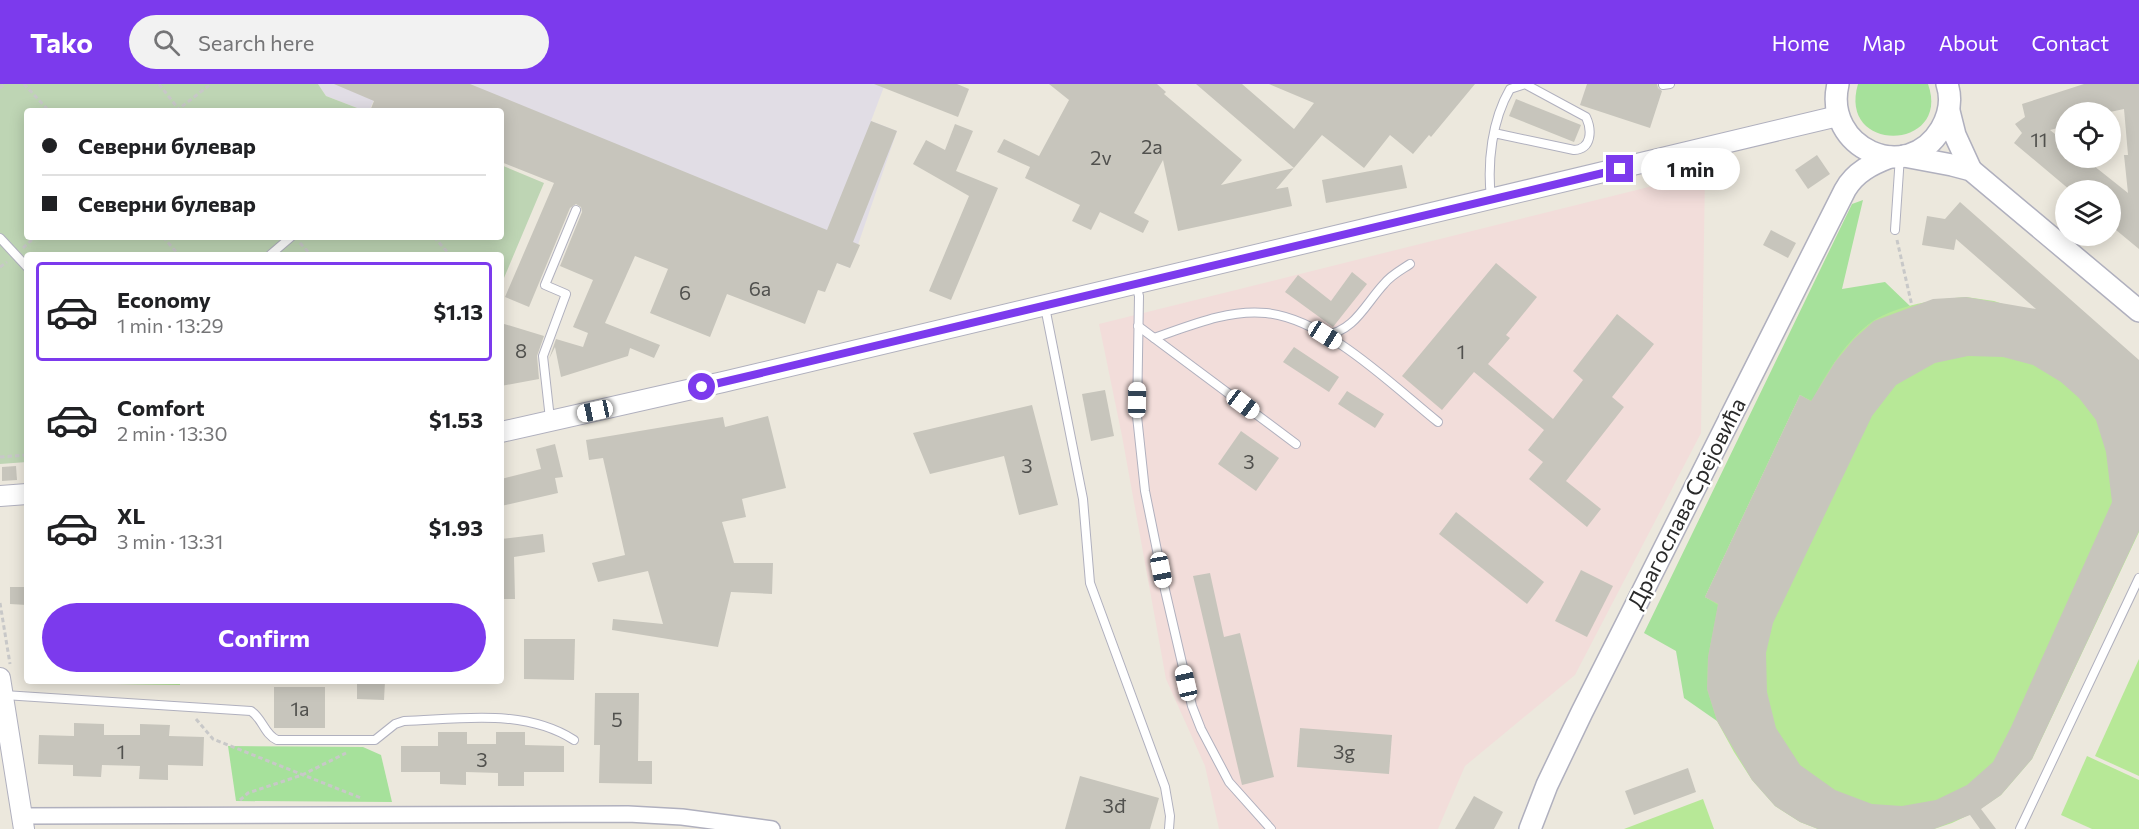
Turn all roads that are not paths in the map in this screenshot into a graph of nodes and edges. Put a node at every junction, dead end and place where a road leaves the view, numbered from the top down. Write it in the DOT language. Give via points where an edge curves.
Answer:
graph roads {
  1 [pos="1838,84"];
  2 [pos="1947,84"];
  3 [pos="1949,111"];
  4 [pos="1838,116"];
  5 [pos="1494,133"];
  6 [pos="1849,137"];
  7 [pos="1898,156"];
  8 [pos="1971,170"];
  9 [pos="1850,181"];
  10 [pos="1491,199"];
  11 [pos="576,210"];
  12 [pos="1894,230"];
  13 [pos="0,238"];
  14 [pos="288,240"];
  15 [pos="274,252"];
  16 [pos="24,264"];
  17 [pos="1410,264"];
  18 [pos="1136,284"];
  19 [pos="1045,306"];
  20 [pos="2138,309"];
  21 [pos="1138,326"];
  22 [pos="1325,335"];
  23 [pos="1154,338"];
  24 [pos="550,420"];
  25 [pos="1438,422"];
  26 [pos="504,431"];
  27 [pos="1296,444"];
  28 [pos="24,494"];
  29 [pos="0,496"];
  30 [pos="2139,578"];
  31 [pos="4,679"];
  32 [pos="24,682"];
  33 [pos="39,684"];
  34 [pos="574,740"];
  35 [pos="6,748"];
  36 [pos="23,822"];
  37 [pos="772,829"];
  38 [pos="1169,829"];
  39 [pos="1271,829"];
  40 [pos="1530,829"];
  41 [pos="2020,829"];
  1 -- 4 [label="main road"];
  2 -- 3 [label="main road"];
  3 -- 7 [label="main road, Драгослава Срејовића" via="1933,140 1920,150"];
  3 -- 8 [label="main road"];
  4 -- 6 [label="main road"];
  4 -- 10 [label="street"];
  5 -- 5 [label="lane" via="1510,89 1525,84 1586,117 1590,135 1587,145 1574,150"];
  5 -- 10 [label="lane"];
  6 -- 7 [label="main road" via="1868,151"];
  6 -- 9 [label="main road, Драгослава Срејовића" via="1853,159"];
  7 -- 8 [label="main road"];
  7 -- 9 [label="main road, Драгослава Срејовића" via="1868,167"];
  7 -- 12 [label="lane"];
  8 -- 20 [label="main road"];
  9 -- 40 [label="main road, Драгослава Срејовића" via="1582,712 1546,785"];
  10 -- 18 [label="street"];
  11 -- 24 [label="lane" via="545,285 566,294 543,356"];
  13 -- 16 [label="lane"];
  14 -- 15 [label="lane"];
  17 -- 22 [label="lane" via="1386,281 1347,327"];
  18 -- 19 [label="street"];
  18 -- 21 [label="lane"];
  19 -- 24 [label="street"];
  19 -- 38 [label="lane" via="1083,499 1089,583 1165,787"];
  21 -- 23 [label="lane"];
  21 -- 39 [label="lane" via="1137,416 1145,491 1191,706 1229,782"];
  22 -- 23 [label="lane" via="1290,318 1258,313 1204,321"];
  22 -- 25 [label="lane"];
  23 -- 27 [label="lane"];
  24 -- 26 [label="street"];
  28 -- 29 [label="street"];
  30 -- 41 [label="lane"];
  31 -- 32 [label="lane"];
  31 -- 35 [label="street"];
  33 -- 34 [label="lane" via="251,711 277,741 371,740 404,721 516,718 559,730"];
  35 -- 36 [label="street"];
  36 -- 37 [label="street" via="228,816 627,814"];
}
